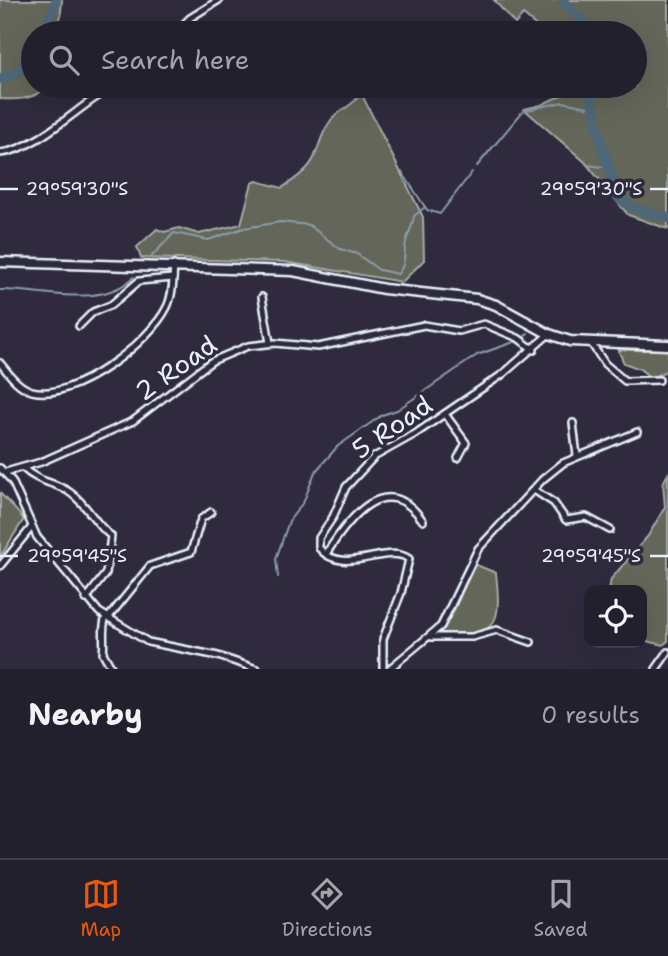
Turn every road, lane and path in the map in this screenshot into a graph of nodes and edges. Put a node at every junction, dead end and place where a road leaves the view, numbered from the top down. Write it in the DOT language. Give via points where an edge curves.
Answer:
graph roads {
  1 [pos="219,0"];
  2 [pos="187,21"];
  3 [pos="96,98"];
  4 [pos="0,153"];
  5 [pos="0,262"];
  6 [pos="174,265"];
  7 [pos="173,278"];
  8 [pos="262,297"];
  9 [pos="79,326"];
  10 [pos="549,334"];
  11 [pos="270,343"];
  12 [pos="591,343"];
  13 [pos="668,345"];
  14 [pos="534,350"];
  15 [pos="0,363"];
  16 [pos="659,380"];
  17 [pos="445,414"];
  18 [pos="573,423"];
  19 [pos="637,432"];
  20 [pos="577,456"];
  21 [pos="458,458"];
  22 [pos="23,468"];
  23 [pos="3,470"];
  24 [pos="534,490"];
  25 [pos="211,512"];
  26 [pos="424,521"];
  27 [pos="31,528"];
  28 [pos="610,530"];
  29 [pos="326,554"];
  30 [pos="0,566"];
  31 [pos="86,599"];
  32 [pos="107,618"];
  33 [pos="431,637"];
  34 [pos="531,642"];
  35 [pos="668,652"];
  36 [pos="112,669"];
  37 [pos="257,669"];
  38 [pos="383,669"];
  39 [pos="390,669"];
  40 [pos="656,669"];
  1 -- 2 [label="street"];
  3 -- 4 [label="street" via="35,139"];
  5 -- 6 [label="main road"];
  6 -- 7 [label="street"];
  6 -- 10 [label="main road" via="293,271 384,289 477,299"];
  7 -- 9 [label="street" via="139,281"];
  7 -- 15 [label="street" via="169,304 161,317 125,353 86,378 60,390 39,392 23,387"];
  8 -- 11 [label="street"];
  10 -- 12 [label="main road"];
  10 -- 14 [label="street, 5 Road"];
  11 -- 14 [label="street, 2 Road" via="318,347 424,325 459,331 484,324"];
  11 -- 22 [label="street, 2 Road" via="220,357 133,421"];
  12 -- 13 [label="main road"];
  12 -- 16 [label="street" via="604,365 625,381"];
  14 -- 17 [label="street, 5 Road"];
  17 -- 21 [label="street" via="466,443"];
  17 -- 29 [label="street, 5 Road" via="374,457 355,476 319,538 319,548"];
  18 -- 20 [label="street"];
  19 -- 20 [label="street"];
  20 -- 24 [label="street" via="557,467"];
  22 -- 23 [label="street, 2 Road"];
  22 -- 31 [label="street" via="36,479 73,494 111,536 106,573"];
  23 -- 27 [label="street"];
  24 -- 28 [label="street" via="554,503 566,520 586,517"];
  24 -- 33 [label="street" via="478,549 450,611"];
  25 -- 32 [label="street" via="201,519 191,552 150,566"];
  26 -- 29 [label="street" via="400,499 373,501 354,516"];
  27 -- 30 [label="street"];
  27 -- 31 [label="street"];
  29 -- 38 [label="street" via="344,561 398,555 409,559 383,639"];
  31 -- 32 [label="street"];
  32 -- 36 [label="street" via="102,628 103,653"];
  32 -- 37 [label="street" via="148,642"];
  33 -- 34 [label="street" via="472,637 497,630"];
  33 -- 39 [label="street"];
  35 -- 40 [label="street"];
}
